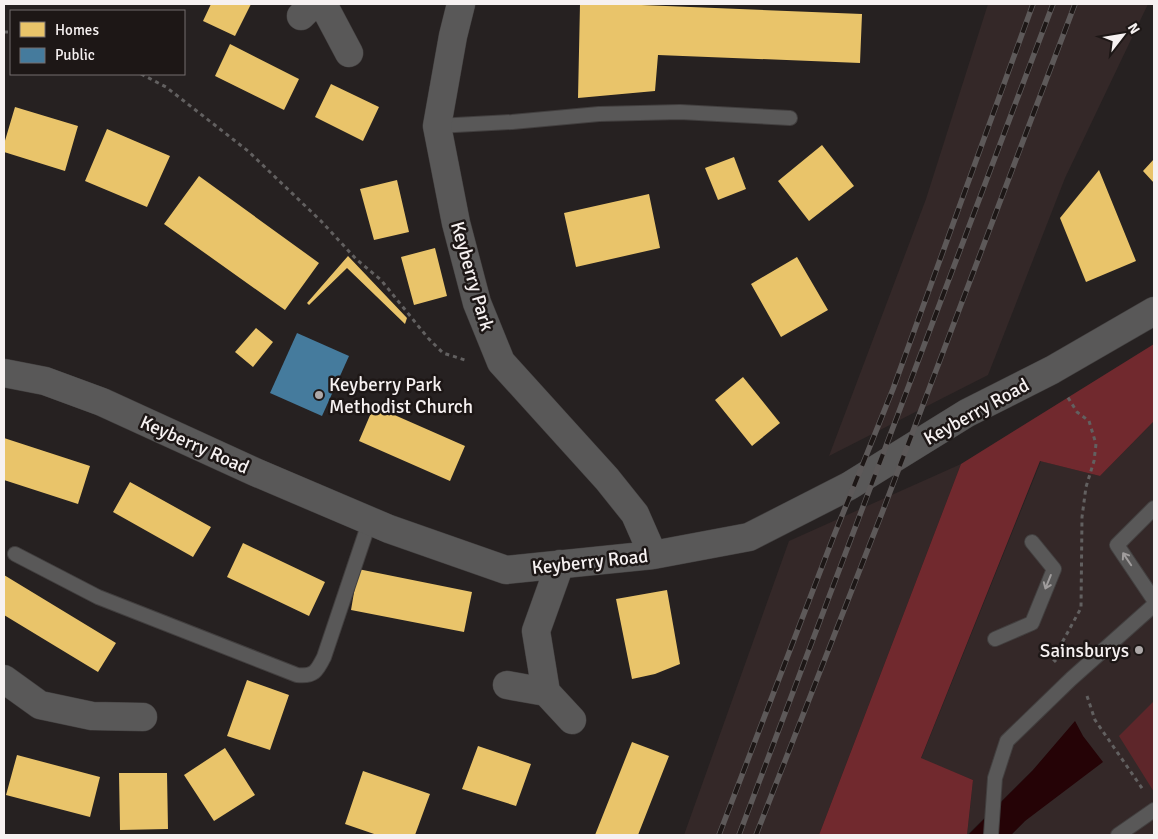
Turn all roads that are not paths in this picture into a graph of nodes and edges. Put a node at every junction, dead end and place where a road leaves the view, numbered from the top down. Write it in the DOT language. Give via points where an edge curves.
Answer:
graph roads {
  1 [pos="461,4"];
  2 [pos="312,8"];
  3 [pos="349,53"];
  4 [pos="790,118"];
  5 [pos="437,126"];
  6 [pos="1154,311"];
  7 [pos="5,371"];
  8 [pos="1154,508"];
  9 [pos="370,520"];
  10 [pos="1032,542"];
  11 [pos="15,554"];
  12 [pos="653,555"];
  13 [pos="560,564"];
  14 [pos="1154,600"];
  15 [pos="1154,605"];
  16 [pos="995,639"];
  17 [pos="4,679"];
  18 [pos="506,685"];
  19 [pos="546,692"];
  20 [pos="144,717"];
  21 [pos="572,720"];
  22 [pos="1154,810"];
  23 [pos="991,835"];
  24 [pos="1118,835"];
  1 -- 5 [label="street, Keyberry Park"];
  2 -- 3 [label="street"];
  4 -- 5 [label="lane" via="680,112 599,114"];
  5 -- 12 [label="street, Keyberry Park" via="456,223 477,303 501,362 636,514"];
  6 -- 12 [label="street, Keyberry Road" via="1052,370 967,413 849,486 749,537"];
  7 -- 9 [label="street, Keyberry Road" via="46,381 102,402"];
  14 -- 8 [label="lane, one-way" via="1117,545"];
  9 -- 11 [label="lane" via="324,658 317,670 307,676 297,675 98,597"];
  9 -- 13 [label="street, Keyberry Road" via="506,570"];
  10 -- 16 [label="lane, one-way" via="1054,569 1032,623"];
  12 -- 13 [label="street, Keyberry Road"];
  13 -- 19 [label="street" via="536,631"];
  15 -- 23 [label="lane" via="1007,741 995,778"];
  17 -- 20 [label="street" via="40,704 92,716"];
  18 -- 19 [label="street"];
  19 -- 21 [label="street"];
  22 -- 24 [label="lane"];
}
